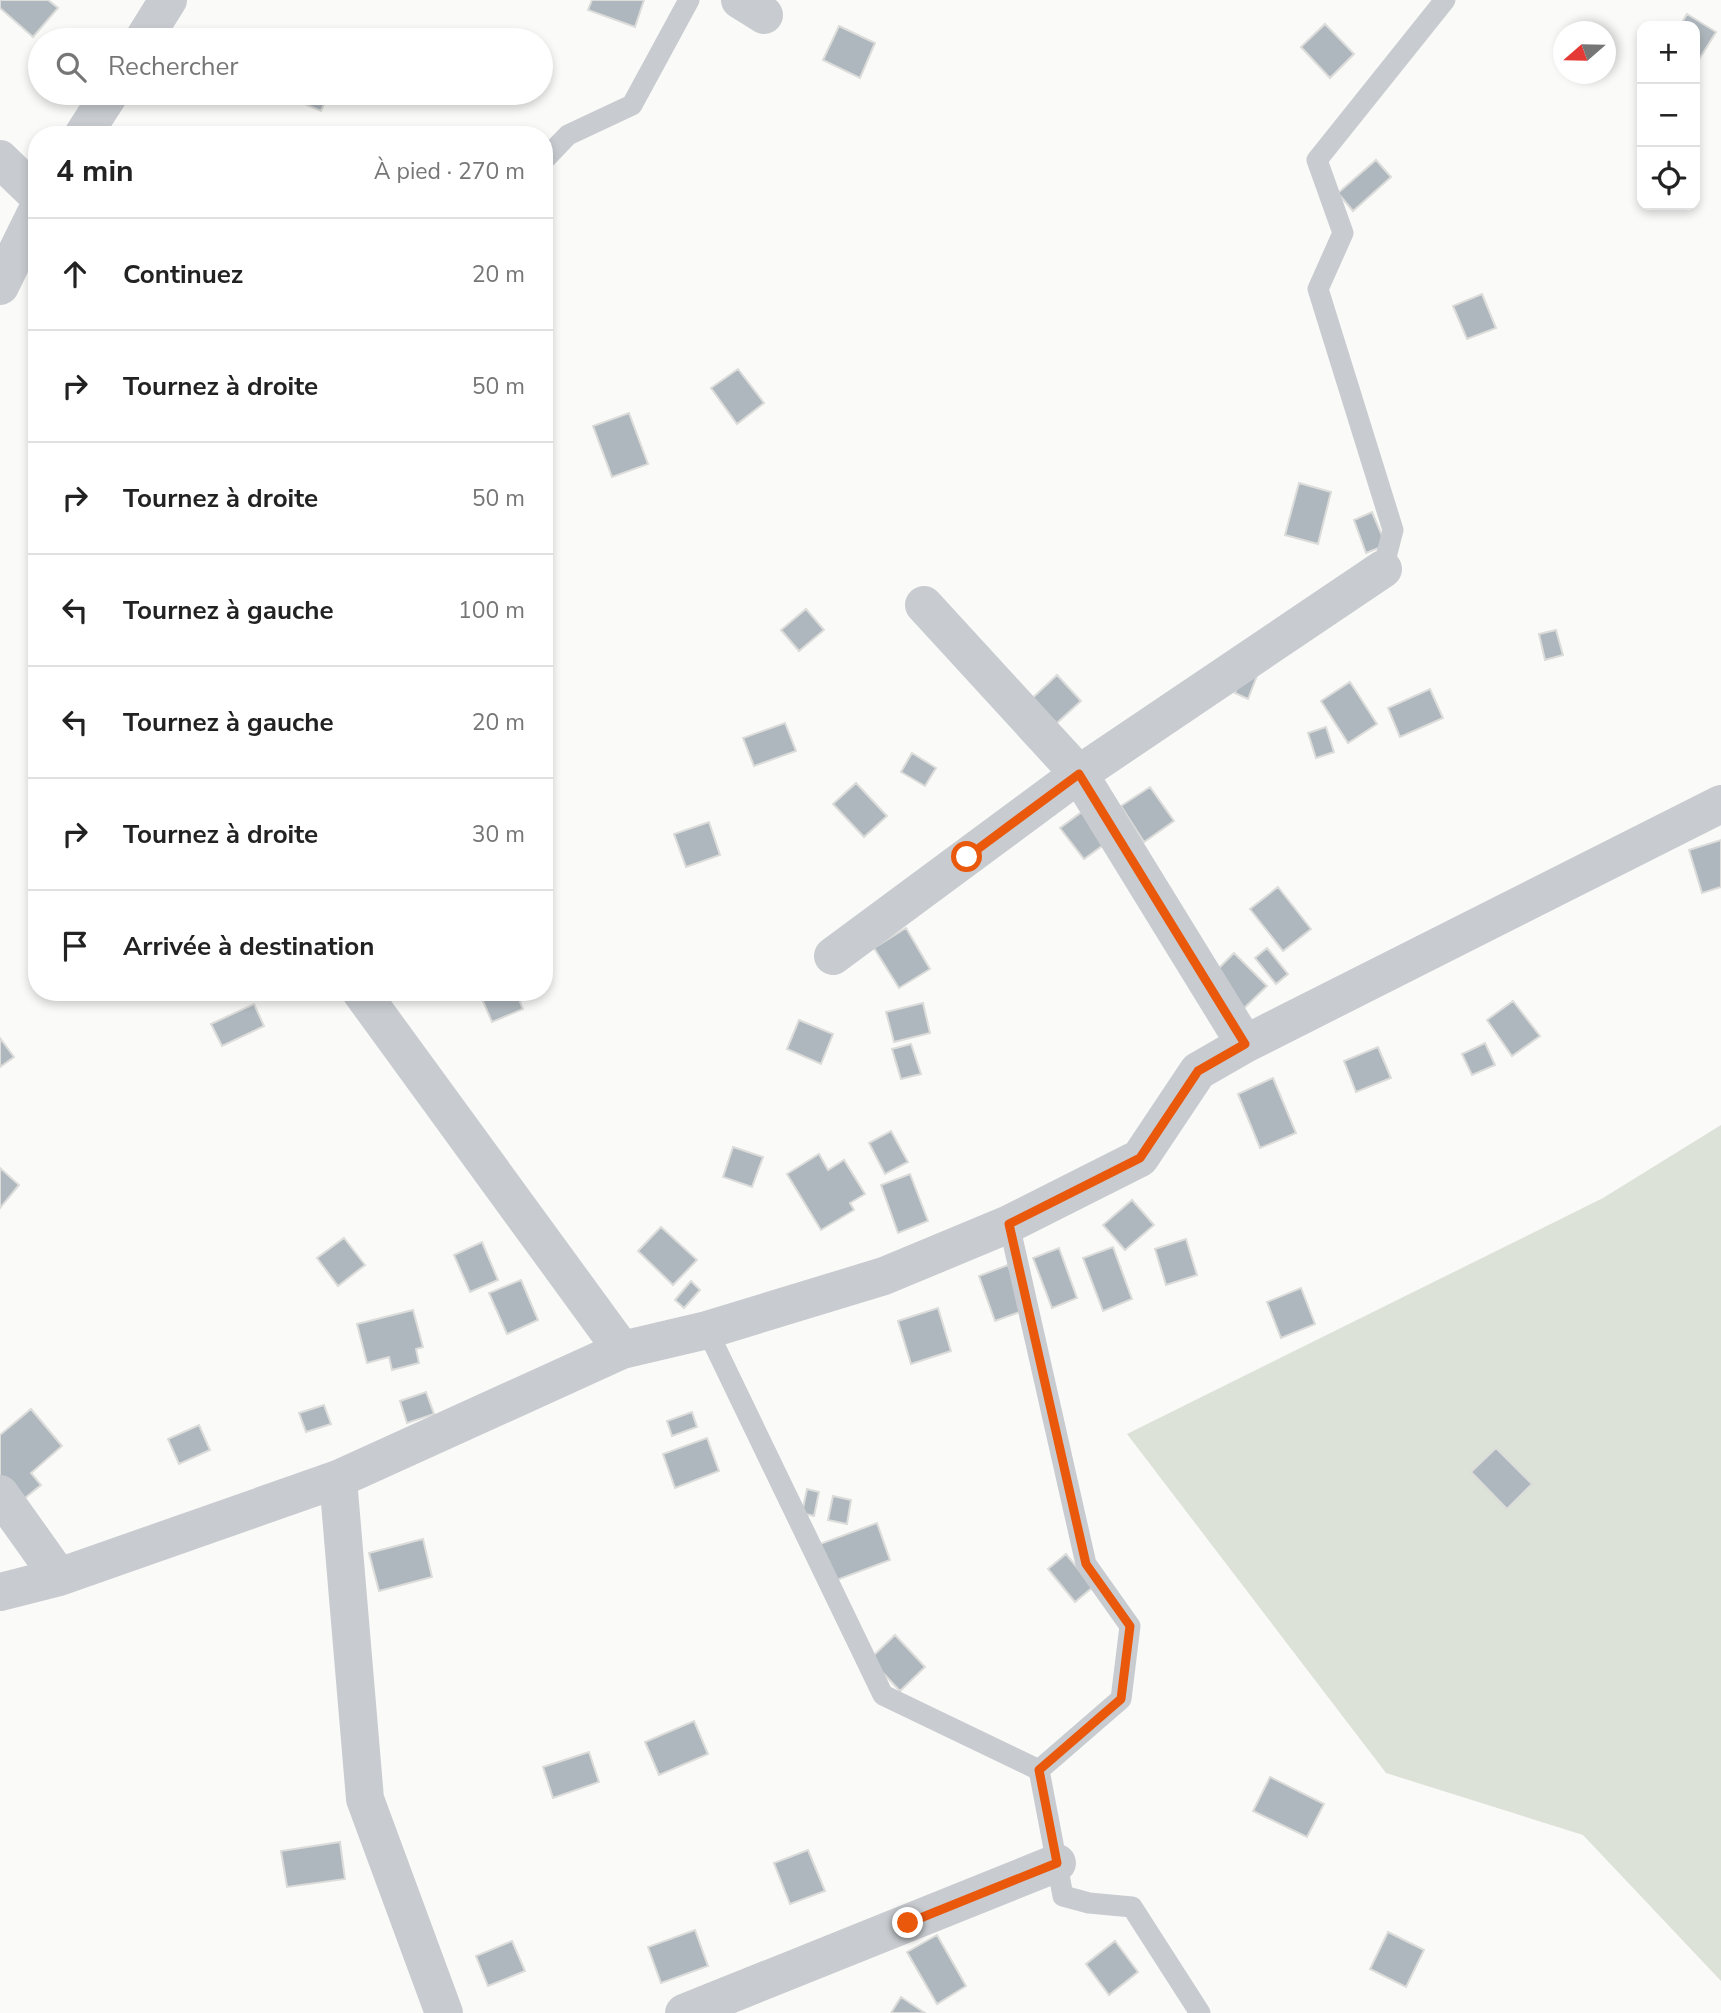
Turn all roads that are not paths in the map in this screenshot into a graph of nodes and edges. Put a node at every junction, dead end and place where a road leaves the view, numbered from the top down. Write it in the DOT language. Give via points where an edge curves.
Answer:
graph roads {
  1 [pos="168,0"];
  2 [pos="689,0"];
  3 [pos="1445,0"];
  4 [pos="150,28"];
  5 [pos="102,105"];
  6 [pos="89,126"];
  7 [pos="553,151"];
  8 [pos="0,159"];
  9 [pos="28,186"];
  10 [pos="28,229"];
  11 [pos="0,286"];
  12 [pos="1383,569"];
  13 [pos="924,605"];
  14 [pos="1079,774"];
  15 [pos="1721,804"];
  16 [pos="833,956"];
  17 [pos="368,1001"];
  18 [pos="1245,1044"];
  19 [pos="1009,1224"];
  20 [pos="706,1330"];
  21 [pos="622,1350"];
  22 [pos="338,1479"];
  23 [pos="0,1494"];
  24 [pos="59,1577"];
  25 [pos="0,1592"];
  26 [pos="1039,1770"];
  27 [pos="1057,1863"];
  28 [pos="444,2013"];
  29 [pos="684,2013"];
  30 [pos="1200,2013"];
  1 -- 4 [label="street"];
  2 -- 7 [label="lane" via="632,105 568,135"];
  3 -- 12 [label="lane" via="1317,160 1343,233 1318,289 1393,530"];
  5 -- 6 [label="street"];
  8 -- 9 [label="street"];
  10 -- 11 [label="street"];
  12 -- 14 [label="street"];
  13 -- 14 [label="street"];
  14 -- 16 [label="street"];
  14 -- 18 [label="street"];
  15 -- 18 [label="street"];
  17 -- 21 [label="street"];
  18 -- 19 [label="street" via="1198,1071 1140,1158"];
  19 -- 20 [label="street" via="884,1276"];
  19 -- 26 [label="lane" via="1086,1564 1130,1626 1121,1699"];
  20 -- 21 [label="street"];
  20 -- 26 [label="lane" via="883,1695"];
  21 -- 22 [label="street"];
  22 -- 24 [label="street"];
  22 -- 28 [label="street" via="365,1799"];
  23 -- 24 [label="street"];
  24 -- 25 [label="street"];
  26 -- 27 [label="lane"];
  27 -- 29 [label="street"];
  27 -- 30 [label="lane" via="1063,1896 1132,1907"];
}
